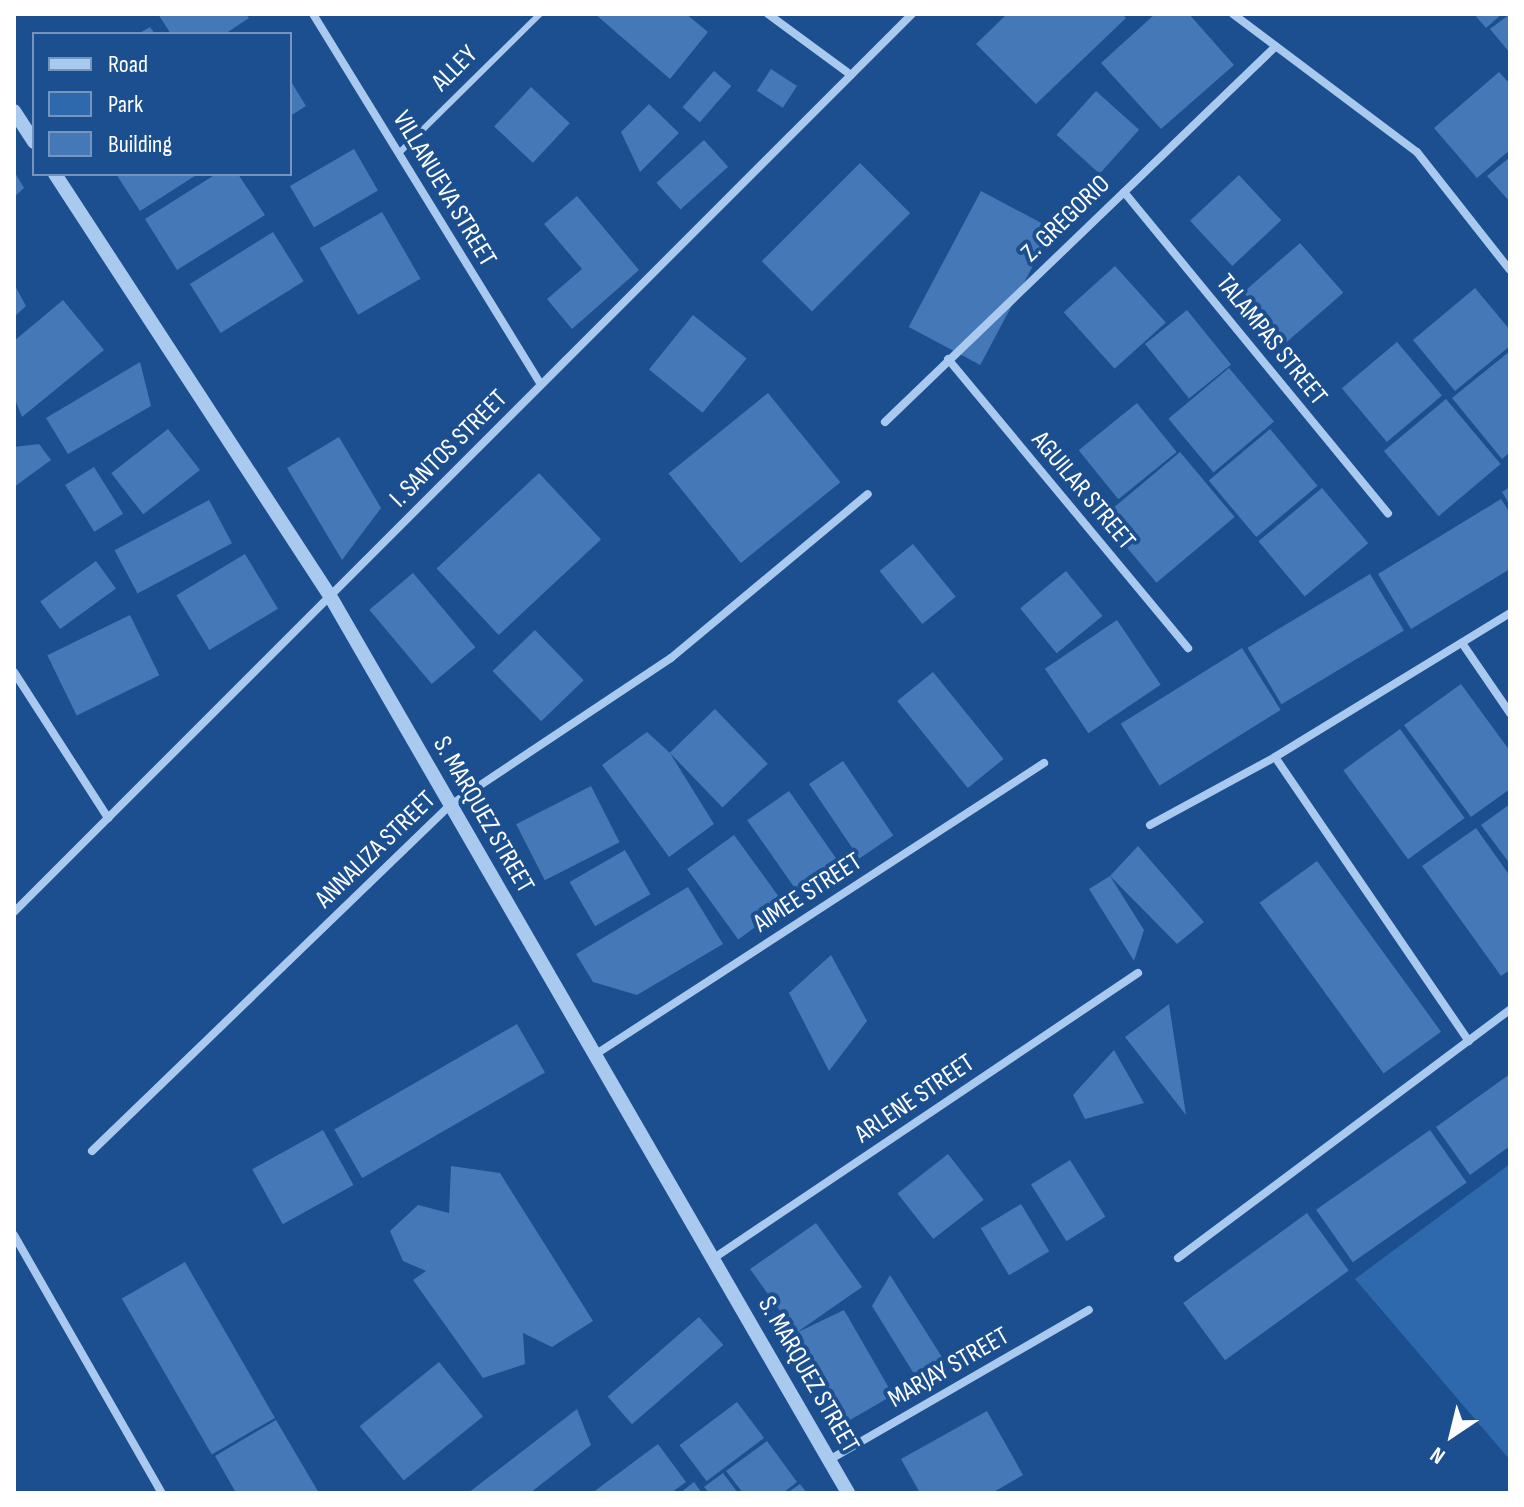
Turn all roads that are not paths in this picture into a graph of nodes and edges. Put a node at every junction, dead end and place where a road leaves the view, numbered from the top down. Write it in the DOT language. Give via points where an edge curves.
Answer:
graph roads {
  1 [pos="313,14"];
  2 [pos="540,14"];
  3 [pos="768,14"];
  4 [pos="912,14"];
  5 [pos="1233,14"];
  6 [pos="1276,46"];
  7 [pos="851,75"];
  8 [pos="14,111"];
  9 [pos="32,139"];
  10 [pos="399,153"];
  11 [pos="56,176"];
  12 [pos="1124,192"];
  13 [pos="1510,270"];
  14 [pos="948,359"];
  15 [pos="541,385"];
  16 [pos="885,422"];
  17 [pos="868,494"];
  18 [pos="1388,513"];
  19 [pos="330,596"];
  20 [pos="1510,613"];
  21 [pos="1462,643"];
  22 [pos="1188,648"];
  23 [pos="14,672"];
  24 [pos="1510,713"];
  25 [pos="1275,757"];
  26 [pos="1044,763"];
  27 [pos="449,806"];
  28 [pos="108,818"];
  29 [pos="1150,825"];
  30 [pos="14,912"];
  31 [pos="1138,973"];
  32 [pos="1510,1010"];
  33 [pos="1469,1041"];
  34 [pos="593,1056"];
  35 [pos="92,1151"];
  36 [pos="14,1235"];
  37 [pos="714,1258"];
  38 [pos="1178,1258"];
  39 [pos="1089,1310"];
  40 [pos="829,1460"];
  41 [pos="162,1493"];
  42 [pos="848,1493"];
  1 -- 10 [label="street, VILLANUEVA STREET"];
  2 -- 10 [label="lane, ALLEY"];
  3 -- 7 [label="street"];
  4 -- 7 [label="street, I. SANTOS STREET"];
  5 -- 6 [label="street"];
  6 -- 12 [label="street, Z. GREGORIO"];
  6 -- 13 [label="street" via="1417,152"];
  7 -- 15 [label="street, I. SANTOS STREET"];
  8 -- 9 [label="street"];
  10 -- 15 [label="street, VILLANUEVA STREET"];
  11 -- 19 [label="street, S. MARQUEZ STREET"];
  12 -- 14 [label="street, Z. GREGORIO"];
  12 -- 18 [label="street, TALAMPAS STREET"];
  14 -- 16 [label="street, Z. GREGORIO"];
  14 -- 22 [label="street, AGUILAR STREET"];
  15 -- 19 [label="street, I. SANTOS STREET"];
  17 -- 27 [label="street, ANNALIZA STREET" via="671,658"];
  19 -- 27 [label="street, S. MARQUEZ STREET"];
  19 -- 28 [label="street, I. SANTOS STREET"];
  20 -- 21 [label="street"];
  21 -- 24 [label="street"];
  21 -- 25 [label="street"];
  23 -- 28 [label="street"];
  25 -- 29 [label="street"];
  25 -- 33 [label="street"];
  26 -- 34 [label="street, AIMEE STREET"];
  27 -- 34 [label="street, S. MARQUEZ STREET"];
  27 -- 35 [label="street, ANNALIZA STREET"];
  28 -- 30 [label="street, I. SANTOS STREET"];
  31 -- 37 [label="street, ARLENE STREET"];
  32 -- 33 [label="street"];
  33 -- 38 [label="street"];
  34 -- 37 [label="street, S. MARQUEZ STREET"];
  36 -- 41 [label="street"];
  37 -- 40 [label="street, S. MARQUEZ STREET"];
  39 -- 40 [label="street, MARJAY STREET"];
  40 -- 42 [label="street, S. MARQUEZ STREET"];
}
